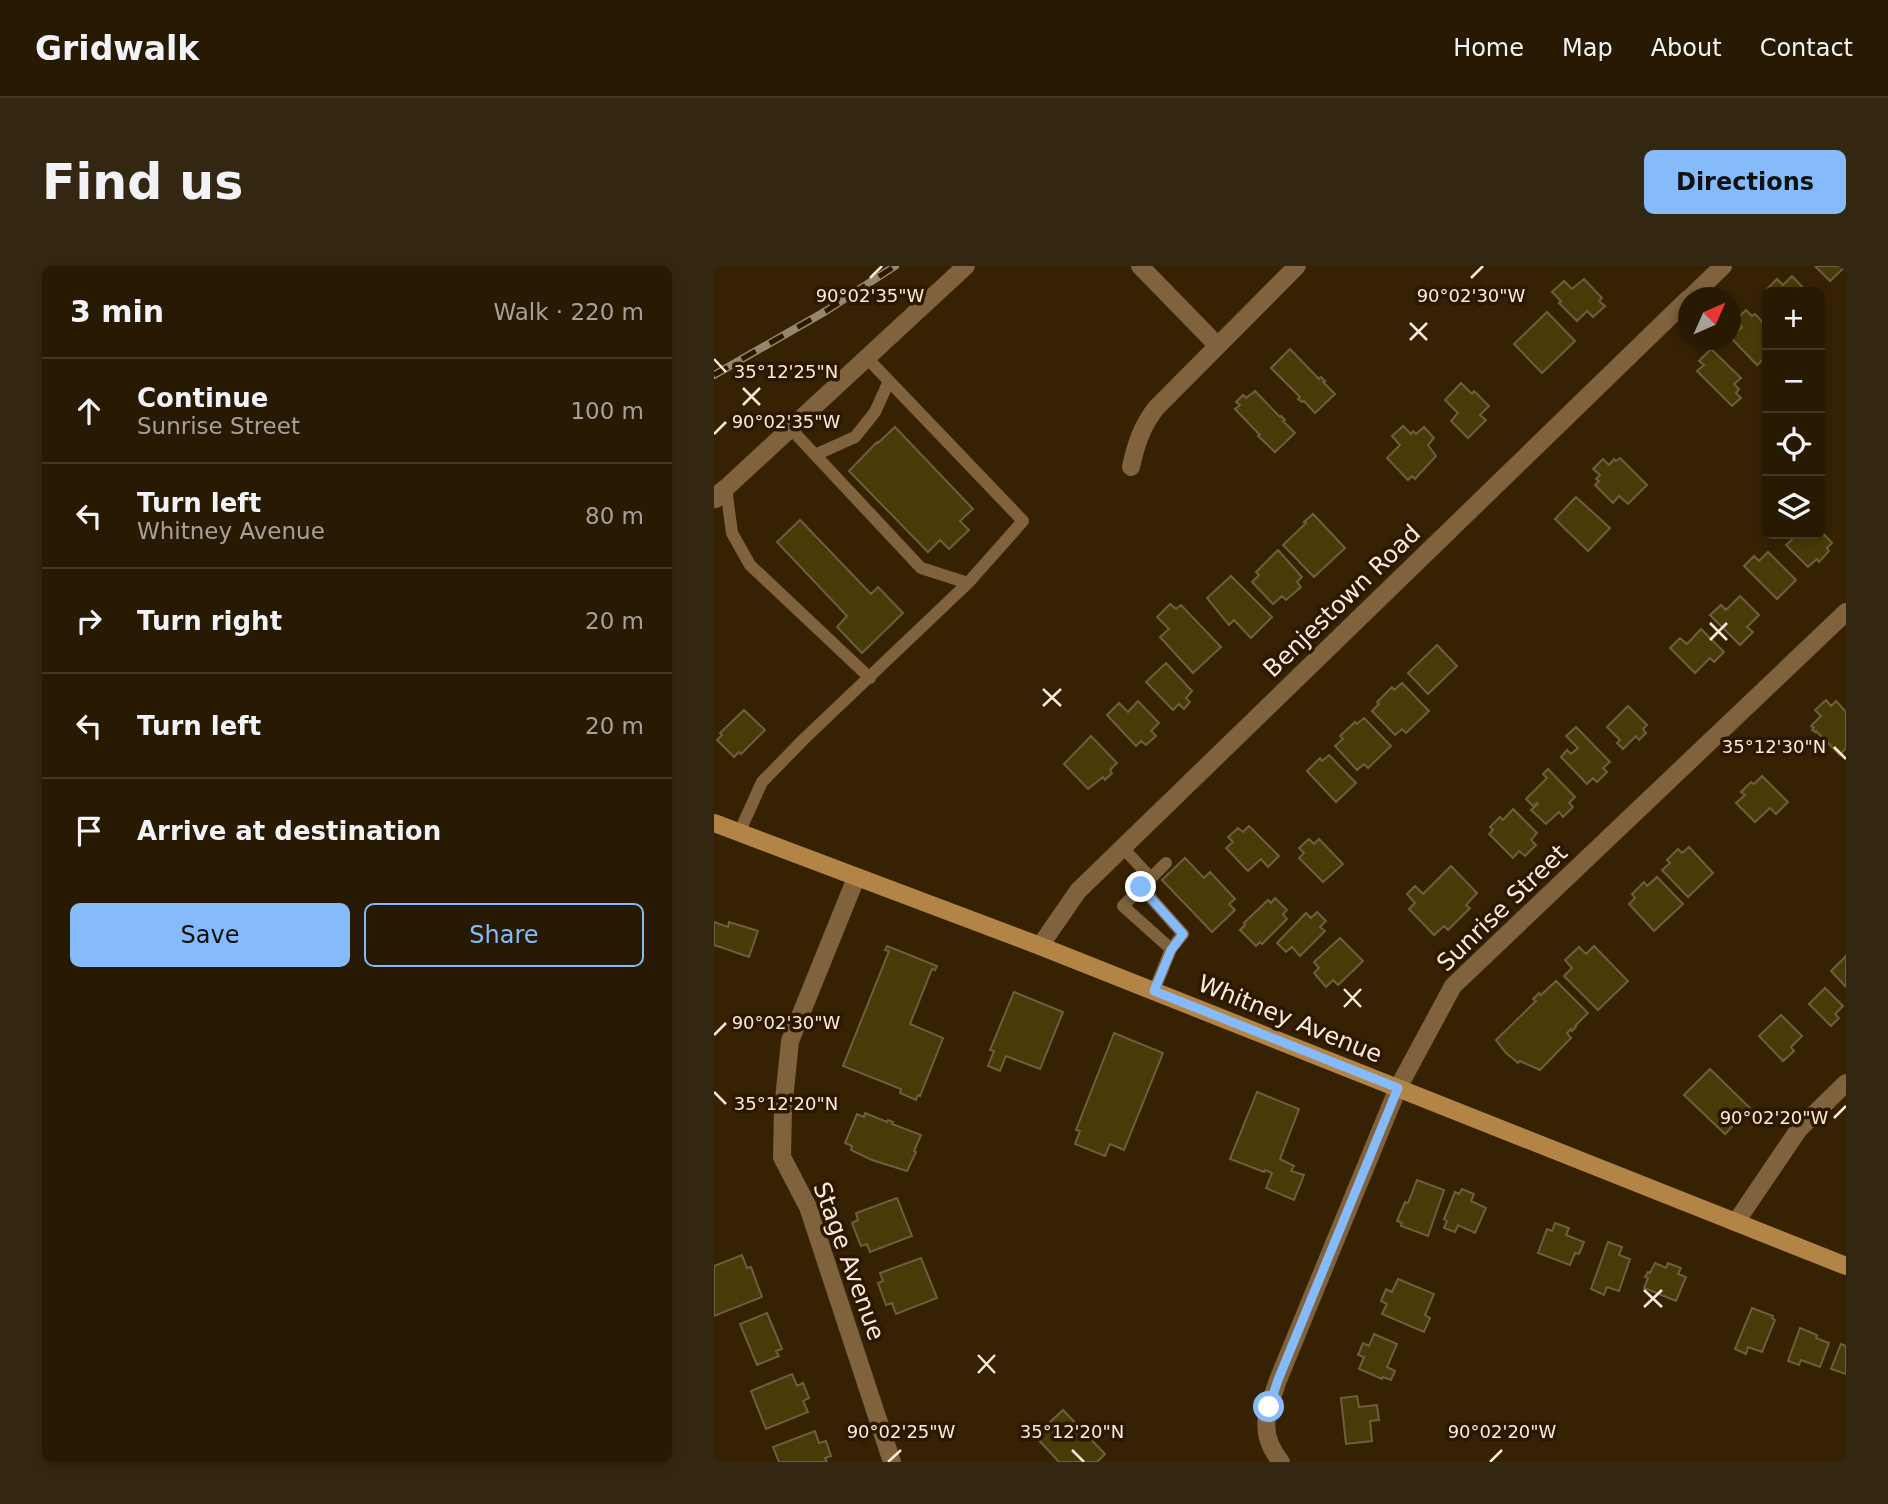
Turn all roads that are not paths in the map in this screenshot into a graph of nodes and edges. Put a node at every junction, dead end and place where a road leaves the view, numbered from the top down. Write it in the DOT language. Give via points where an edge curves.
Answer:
graph roads {
  1 [pos="965,266"];
  2 [pos="1140,266"];
  3 [pos="1297,266"];
  4 [pos="1723,266"];
  5 [pos="1701,287"];
  6 [pos="1678,310"];
  7 [pos="1217,345"];
  8 [pos="866,358"];
  9 [pos="889,381"];
  10 [pos="790,428"];
  11 [pos="815,455"];
  12 [pos="1131,467"];
  13 [pos="718,496"];
  14 [pos="968,583"];
  15 [pos="1846,612"];
  16 [pos="870,678"];
  17 [pos="714,823"];
  18 [pos="739,833"];
  19 [pos="1123,848"];
  20 [pos="1166,863"];
  21 [pos="856,878"];
  22 [pos="1146,882"];
  23 [pos="1040,946"];
  24 [pos="1171,950"];
  25 [pos="1154,991"];
  26 [pos="1846,1083"];
  27 [pos="1398,1088"];
  28 [pos="1736,1222"];
  29 [pos="1846,1266"];
  30 [pos="892,1462"];
  31 [pos="1281,1462"];
  1 -- 8 [label="street"];
  2 -- 7 [label="street"];
  3 -- 7 [label="street"];
  4 -- 5 [label="street, Benjestown Road"];
  6 -- 19 [label="street, Benjestown Road"];
  7 -- 12 [label="street" via="1146,421"];
  8 -- 9 [label="lane"];
  8 -- 10 [label="street"];
  9 -- 11 [label="lane" via="875,412 855,437"];
  9 -- 14 [label="lane" via="1023,521"];
  10 -- 11 [label="lane"];
  10 -- 13 [label="street"];
  11 -- 14 [label="lane" via="921,568"];
  13 -- 16 [label="lane" via="750,565"];
  14 -- 16 [label="lane"];
  15 -- 27 [label="street, Sunrise Street" via="1453,986"];
  16 -- 18 [label="lane" via="762,782"];
  17 -- 18 [label="main road, Whitney Avenue"];
  18 -- 21 [label="main road, Whitney Avenue"];
  19 -- 22 [label="lane"];
  19 -- 23 [label="street, Benjestown Road" via="1079,891"];
  20 -- 22 [label="lane"];
  21 -- 23 [label="main road, Whitney Avenue"];
  21 -- 30 [label="street, Stage Avenue" via="790,1041 782,1157 808,1207"];
  22 -- 24 [label="lane" via="1183,934"];
  22 -- 24 [label="lane" via="1123,906"];
  23 -- 25 [label="main road, Whitney Avenue"];
  24 -- 25 [label="lane"];
  25 -- 27 [label="main road, Whitney Avenue"];
  26 -- 28 [label="street" via="1798,1129"];
  27 -- 28 [label="main road, Whitney Avenue"];
  27 -- 31 [label="street, Sunrise Street" via="1273,1395 1266,1437"];
  28 -- 29 [label="main road, Whitney Avenue"];
}
